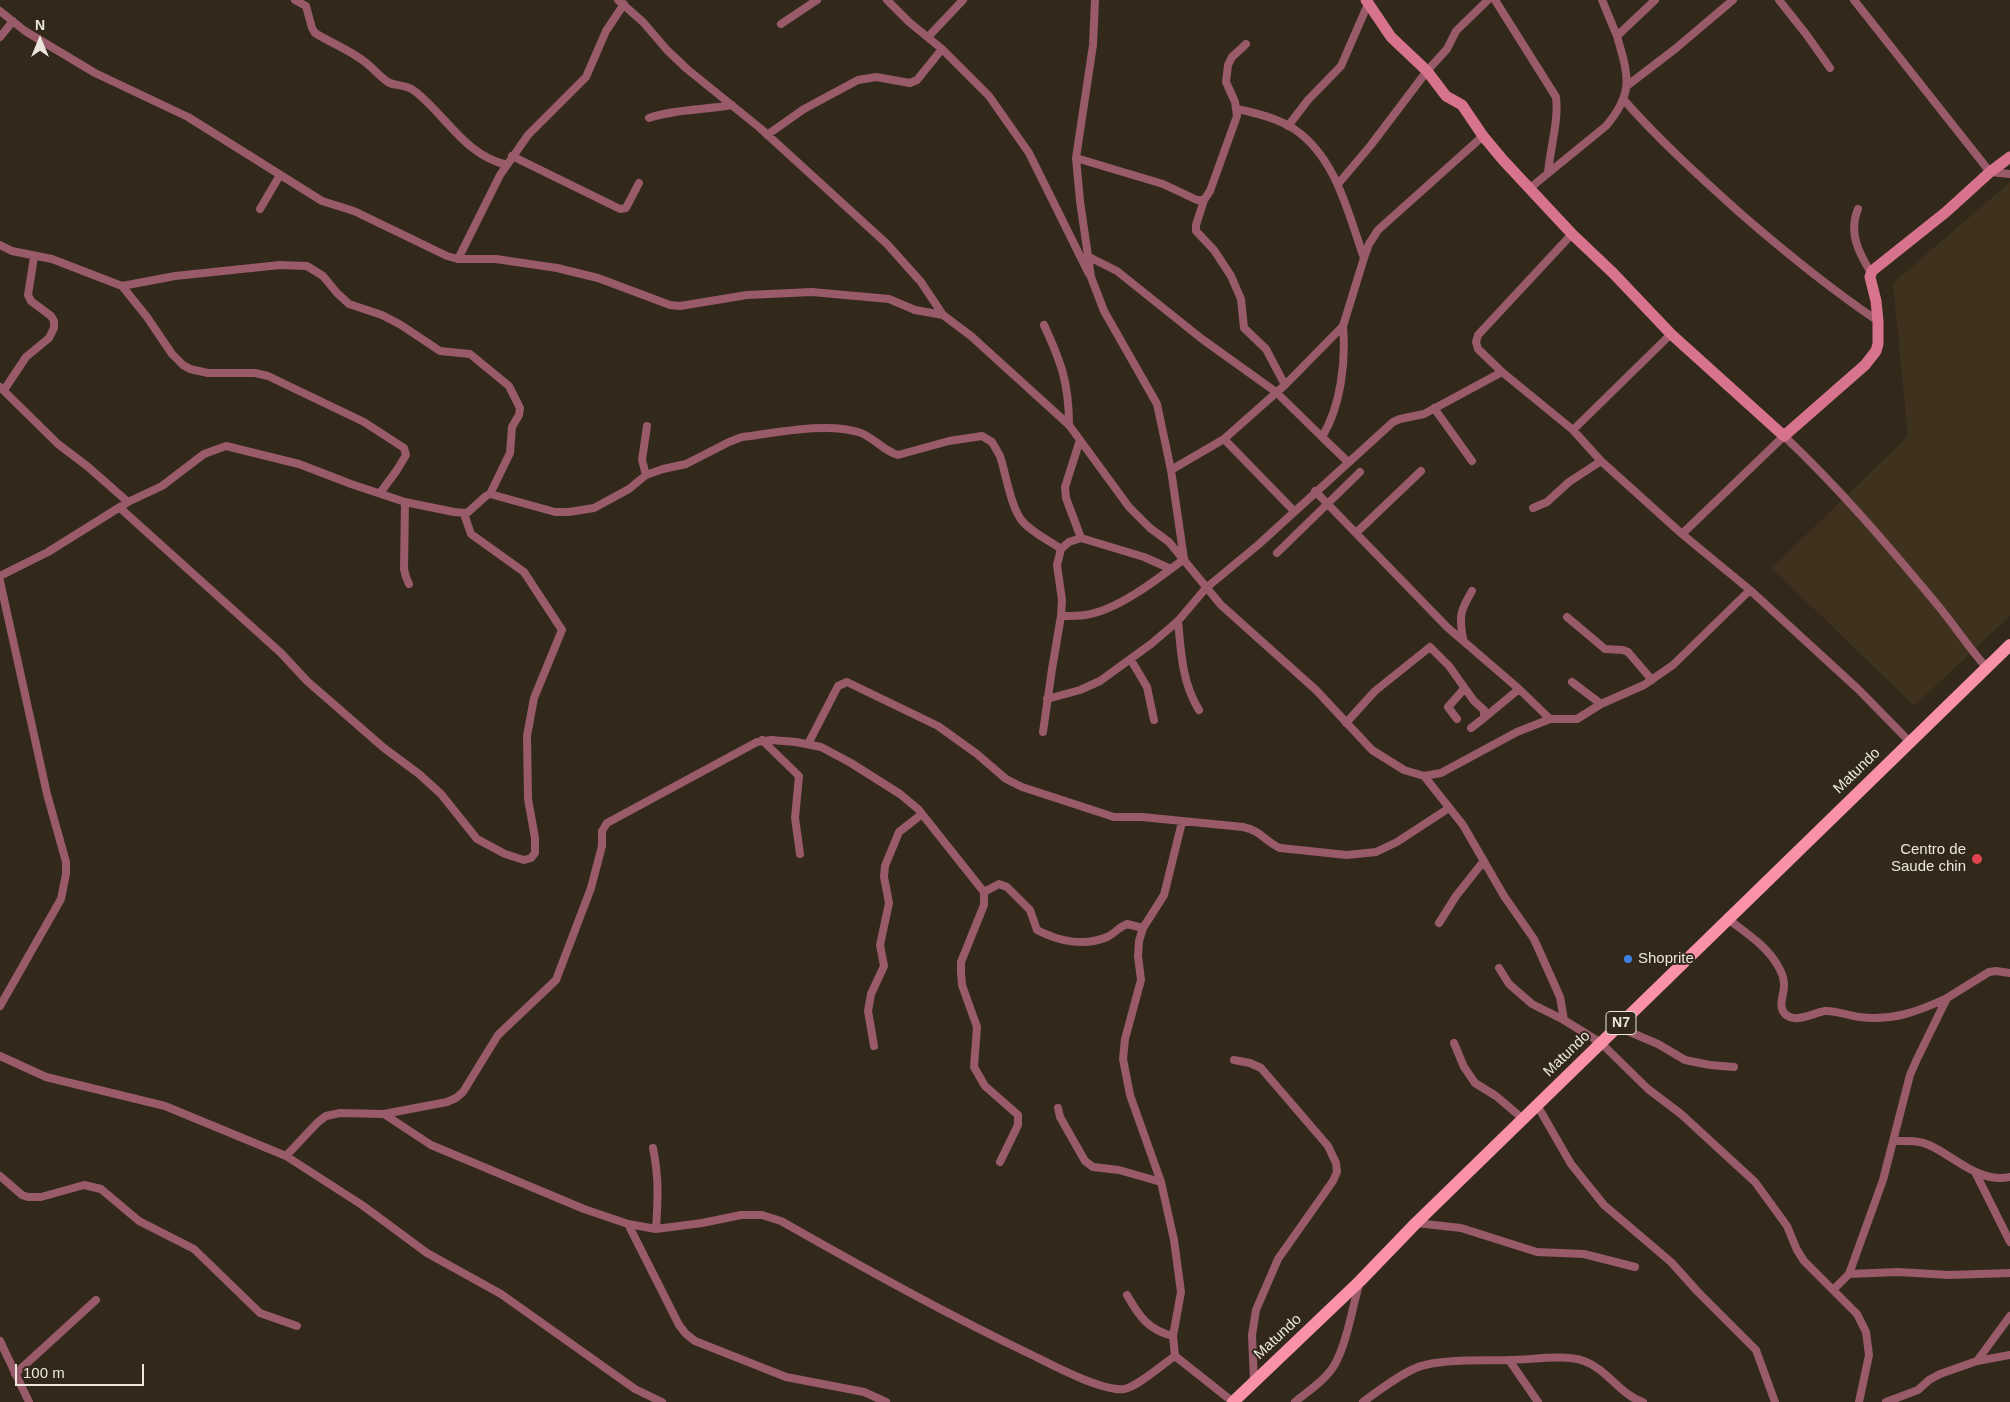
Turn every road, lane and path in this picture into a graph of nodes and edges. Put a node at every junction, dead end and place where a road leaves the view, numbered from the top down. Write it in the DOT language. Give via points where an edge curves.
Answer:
graph roads {
  1 [pos="295,0"];
  2 [pos="817,0"];
  3 [pos="887,0"];
  4 [pos="963,0"];
  5 [pos="1095,0"];
  6 [pos="1488,0"];
  7 [pos="1495,0"];
  8 [pos="1602,0"];
  9 [pos="1655,0"];
  10 [pos="1733,0"];
  11 [pos="1778,0"];
  12 [pos="1854,0"];
  13 [pos="621,2"];
  14 [pos="1367,2"];
  15 [pos="0,11"];
  16 [pos="13,22"];
  17 [pos="780,24"];
  18 [pos="1616,36"];
  19 [pos="928,37"];
  20 [pos="0,38"];
  21 [pos="1246,44"];
  22 [pos="942,48"];
  23 [pos="1830,68"];
  24 [pos="1427,71"];
  25 [pos="1628,85"];
  26 [pos="1623,99"];
  27 [pos="732,105"];
  28 [pos="1236,109"];
  29 [pos="649,118"];
  30 [pos="1288,126"];
  31 [pos="767,135"];
  32 [pos="1483,136"];
  33 [pos="512,156"];
  34 [pos="2010,157"];
  35 [pos="1076,158"];
  36 [pos="507,165"];
  37 [pos="1990,172"];
  38 [pos="1548,173"];
  39 [pos="280,174"];
  40 [pos="2010,174"];
  41 [pos="638,184"];
  42 [pos="1338,184"];
  43 [pos="1530,188"];
  44 [pos="1204,200"];
  45 [pos="260,209"];
  46 [pos="1858,209"];
  47 [pos="1572,234"];
  48 [pos="0,245"];
  49 [pos="34,257"];
  50 [pos="1089,258"];
  51 [pos="1364,258"];
  52 [pos="458,259"];
  53 [pos="1871,273"];
  54 [pos="1091,277"];
  55 [pos="122,286"];
  56 [pos="943,315"];
  57 [pos="1878,321"];
  58 [pos="1044,325"];
  59 [pos="1343,326"];
  60 [pos="1671,334"];
  61 [pos="1502,372"];
  62 [pos="1285,385"];
  63 [pos="2,389"];
  64 [pos="1276,392"];
  65 [pos="1434,408"];
  66 [pos="1069,425"];
  67 [pos="647,426"];
  68 [pos="1573,430"];
  69 [pos="1322,436"];
  70 [pos="1784,436"];
  71 [pos="1224,439"];
  72 [pos="1080,440"];
  73 [pos="1472,461"];
  74 [pos="1601,461"];
  75 [pos="1348,462"];
  76 [pos="1171,470"];
  77 [pos="1421,471"];
  78 [pos="1360,472"];
  79 [pos="646,475"];
  80 [pos="1315,491"];
  81 [pos="380,492"];
  82 [pos="490,494"];
  83 [pos="128,502"];
  84 [pos="405,502"];
  85 [pos="1327,504"];
  86 [pos="120,508"];
  87 [pos="1533,508"];
  88 [pos="1294,511"];
  89 [pos="464,514"];
  90 [pos="1356,533"];
  91 [pos="1682,534"];
  92 [pos="1081,538"];
  93 [pos="1061,548"];
  94 [pos="1277,553"];
  95 [pos="1184,559"];
  96 [pos="1171,569"];
  97 [pos="0,576"];
  98 [pos="0,581"];
  99 [pos="409,584"];
  100 [pos="1206,588"];
  101 [pos="1750,590"];
  102 [pos="1472,591"];
  103 [pos="1062,616"];
  104 [pos="1567,616"];
  105 [pos="1178,621"];
  106 [pos="1462,639"];
  107 [pos="2010,645"];
  108 [pos="1131,660"];
  109 [pos="1987,668"];
  110 [pos="1652,680"];
  111 [pos="1572,682"];
  112 [pos="1464,689"];
  113 [pos="1519,690"];
  114 [pos="1047,699"];
  115 [pos="1601,704"];
  116 [pos="1198,710"];
  117 [pos="1484,718"];
  118 [pos="1457,719"];
  119 [pos="1550,719"];
  120 [pos="1154,720"];
  121 [pos="1346,722"];
  122 [pos="1471,728"];
  123 [pos="1043,732"];
  124 [pos="762,740"];
  125 [pos="1910,742"];
  126 [pos="808,744"];
  127 [pos="1424,776"];
  128 [pos="1449,808"];
  129 [pos="922,814"];
  130 [pos="1182,822"];
  131 [pos="800,854"];
  132 [pos="1484,862"];
  133 [pos="984,892"];
  134 [pos="1728,919"];
  135 [pos="1439,923"];
  136 [pos="1143,928"];
  137 [pos="1499,968"];
  138 [pos="2010,973"];
  139 [pos="1948,998"];
  140 [pos="0,1006"];
  141 [pos="1564,1020"];
  142 [pos="1618,1027"];
  143 [pos="1454,1043"];
  144 [pos="1600,1043"];
  145 [pos="874,1046"];
  146 [pos="0,1056"];
  147 [pos="1234,1060"];
  148 [pos="1734,1067"];
  149 [pos="1538,1105"];
  150 [pos="1058,1108"];
  151 [pos="384,1114"];
  152 [pos="1523,1119"];
  153 [pos="1894,1141"];
  154 [pos="653,1148"];
  155 [pos="286,1156"];
  156 [pos="1000,1162"];
  157 [pos="1975,1172"];
  158 [pos="0,1176"];
  159 [pos="2010,1177"];
  160 [pos="1161,1182"];
  161 [pos="1416,1223"];
  162 [pos="628,1224"];
  163 [pos="656,1229"];
  164 [pos="2010,1242"];
  165 [pos="1634,1267"];
  166 [pos="2010,1272"];
  167 [pos="1849,1274"];
  168 [pos="1360,1281"];
  169 [pos="1834,1289"];
  170 [pos="1127,1295"];
  171 [pos="96,1300"];
  172 [pos="2010,1316"];
  173 [pos="297,1326"];
  174 [pos="1173,1336"];
  175 [pos="0,1341"];
  176 [pos="2010,1355"];
  177 [pos="1175,1356"];
  178 [pos="1509,1360"];
  179 [pos="1977,1361"];
  180 [pos="15,1374"];
  181 [pos="1254,1381"];
  182 [pos="29,1402"];
  183 [pos="662,1402"];
  184 [pos="886,1402"];
  185 [pos="1233,1402"];
  186 [pos="1295,1402"];
  187 [pos="1363,1402"];
  188 [pos="1538,1402"];
  189 [pos="1643,1402"];
  190 [pos="1775,1402"];
  191 [pos="1858,1402"];
  192 [pos="1886,1402"];
  1 -- 36 [label="street" via="306,6 315,34 354,54 387,82 404,85 416,92 474,151"];
  2 -- 17 [label="street"];
  3 -- 19 [label="street"];
  4 -- 19 [label="street"];
  5 -- 35 [label="street" via="1093,45"];
  6 -- 24 [label="street" via="1456,31 1447,49"];
  7 -- 38 [label="street" via="1556,97 1558,110"];
  8 -- 18 [label="street"];
  9 -- 18 [label="street"];
  10 -- 25 [label="street"];
  11 -- 23 [label="street"];
  12 -- 37 [label="street"];
  13 -- 27 [label="street" via="668,50"];
  13 -- 33 [label="street" via="586,77 541,120"];
  14 -- 24 [label="street" via="1391,37"];
  14 -- 30 [label="street" via="1340,66"];
  15 -- 16 [label="street"];
  16 -- 20 [label="street"];
  16 -- 39 [label="street" via="95,73 188,117"];
  18 -- 25 [label="street"];
  19 -- 22 [label="street"];
  21 -- 28 [label="street" via="1232,56 1226,74"];
  22 -- 31 [label="street" via="917,80 910,83 876,77 858,80 804,109"];
  22 -- 54 [label="street" via="989,96 1025,146"];
  24 -- 32 [label="street" via="1445,95 1462,105"];
  24 -- 42 [label="street"];
  25 -- 26 [label="street"];
  26 -- 38 [label="street" via="1606,126"];
  26 -- 57 [label="street" via="1743,215 1809,272"];
  27 -- 29 [label="street"];
  27 -- 31 [label="street"];
  28 -- 30 [label="street"];
  28 -- 44 [label="street" via="1210,191"];
  30 -- 42 [label="street" via="1324,160"];
  31 -- 56 [label="street" via="887,244 921,282"];
  32 -- 43 [label="street"];
  32 -- 51 [label="street" via="1378,230"];
  33 -- 36 [label="street"];
  33 -- 41 [label="street" via="620,209 626,208"];
  34 -- 37 [label="street"];
  35 -- 44 [label="street"];
  35 -- 50 [label="street"];
  36 -- 52 [label="street" via="492,187"];
  37 -- 40 [label="street"];
  37 -- 53 [label="street"];
  38 -- 43 [label="street"];
  39 -- 45 [label="street"];
  39 -- 52 [label="street" via="322,201 354,211"];
  42 -- 51 [label="street"];
  43 -- 47 [label="street"];
  44 -- 62 [label="street" via="1196,231 1214,250 1231,276 1241,300 1244,328 1266,349"];
  46 -- 53 [label="street" via="1856,244"];
  47 -- 60 [label="street"];
  47 -- 61 [label="street" via="1476,338 1478,348"];
  48 -- 49 [label="street"];
  49 -- 55 [label="street" via="52,260"];
  49 -- 63 [label="street" via="28,296 51,316 54,328 49,338 26,357"];
  50 -- 54 [label="street"];
  50 -- 64 [label="street" via="1117,271 1202,339"];
  51 -- 59 [label="street"];
  52 -- 56 [label="street" via="489,259 557,268 598,278 670,306 747,295 812,292 890,299 916,310"];
  53 -- 57 [label="street"];
  54 -- 76 [label="street" via="1104,312 1157,404"];
  55 -- 81 [label="street" via="183,365 208,373 268,376 364,422 404,448 406,455"];
  55 -- 82 [label="street" via="175,276 293,264 307,266 323,276 349,304 382,315 440,351 470,354 509,386 520,408 512,427 510,453"];
  56 -- 66 [label="street" via="971,336"];
  57 -- 70 [label="street" via="1878,344 1872,357"];
  58 -- 66 [label="street" via="1065,375"];
  59 -- 62 [label="street"];
  59 -- 69 [label="street" via="1344,364 1329,426"];
  60 -- 68 [label="street"];
  60 -- 70 [label="street"];
  61 -- 65 [label="street"];
  61 -- 68 [label="street"];
  62 -- 64 [label="street"];
  63 -- 83 [label="street" via="58,444"];
  64 -- 69 [label="street"];
  64 -- 71 [label="street"];
  65 -- 73 [label="street"];
  65 -- 75 [label="street" via="1393,422"];
  66 -- 72 [label="street"];
  67 -- 79 [label="street" via="642,460"];
  68 -- 74 [label="street"];
  69 -- 75 [label="street"];
  70 -- 91 [label="street"];
  70 -- 109 [label="street" via="1887,545"];
  71 -- 76 [label="street"];
  71 -- 88 [label="street"];
  72 -- 92 [label="street" via="1065,487"];
  72 -- 95 [label="street" via="1129,506"];
  74 -- 87 [label="street" via="1569,482 1547,502"];
  74 -- 91 [label="street"];
  75 -- 80 [label="street"];
  76 -- 95 [label="street"];
  77 -- 90 [label="street"];
  78 -- 85 [label="street"];
  79 -- 82 [label="street" via="629,489 594,508 569,512 540,509"];
  79 -- 93 [label="street" via="686,464 742,437 829,427 850,429 865,434 898,455 982,436 992,442 1000,456 1021,521"];
  80 -- 85 [label="street"];
  80 -- 88 [label="street"];
  81 -- 83 [label="street" via="299,464 226,446 204,454 162,486"];
  81 -- 84 [label="street"];
  82 -- 89 [label="street"];
  83 -- 86 [label="street"];
  84 -- 89 [label="street"];
  84 -- 99 [label="street" via="404,569"];
  85 -- 90 [label="street"];
  85 -- 94 [label="street"];
  86 -- 89 [label="street" via="281,653 307,681 441,794 477,839 524,860 535,854 528,793 527,745 531,708 562,630 524,572 471,534"];
  86 -- 97 [label="street" via="48,552"];
  88 -- 100 [label="street"];
  90 -- 106 [label="street"];
  91 -- 101 [label="street"];
  92 -- 93 [label="street"];
  92 -- 96 [label="street" via="1144,557"];
  93 -- 103 [label="street" via="1057,565"];
  95 -- 96 [label="street"];
  95 -- 100 [label="street"];
  96 -- 103 [label="street" via="1138,592 1108,607 1087,615"];
  98 -- 140 [label="street" via="47,794 66,862 66,874 61,899"];
  100 -- 105 [label="street"];
  100 -- 121 [label="street"];
  101 -- 110 [label="street" via="1673,665"];
  101 -- 125 [label="street" via="1858,689"];
  102 -- 106 [label="street" via="1461,611"];
  103 -- 114 [label="street"];
  104 -- 110 [label="street" via="1605,650 1628,652"];
  105 -- 108 [label="street"];
  105 -- 116 [label="street" via="1184,677"];
  106 -- 113 [label="street"];
  107 -- 109 [label="main road, Matundo / N7"];
  108 -- 114 [label="street" via="1092,685"];
  108 -- 120 [label="street" via="1147,688"];
  109 -- 125 [label="main road, Matundo / N7"];
  110 -- 115 [label="street"];
  111 -- 115 [label="street"];
  112 -- 117 [label="street" via="1484,710"];
  112 -- 118 [label="street" via="1448,707"];
  112 -- 121 [label="street" via="1449,666 1432,647 1428,647 1375,691"];
  113 -- 117 [label="street"];
  113 -- 119 [label="street"];
  114 -- 123 [label="street"];
  115 -- 119 [label="street" via="1577,719"];
  117 -- 122 [label="street"];
  119 -- 127 [label="street" via="1517,732 1441,773"];
  121 -- 127 [label="street" via="1387,761"];
  124 -- 126 [label="street"];
  124 -- 131 [label="street" via="799,776 795,818"];
  124 -- 151 [label="street" via="607,823 602,830 602,846 591,888 554,983 498,1035 456,1098"];
  125 -- 134 [label="main road, Matundo / N7"];
  126 -- 129 [label="street" via="852,763 900,794"];
  126 -- 130 [label="street" via="838,686 847,682 938,726 1013,784 1104,815"];
  127 -- 128 [label="street"];
  128 -- 130 [label="street" via="1383,850 1347,855 1280,848 1253,829"];
  128 -- 132 [label="street" via="1463,825"];
  129 -- 133 [label="street"];
  129 -- 145 [label="street" via="899,832 884,866 889,903 880,945 884,966 871,994 868,1011"];
  130 -- 136 [label="street" via="1164,895"];
  132 -- 135 [label="street"];
  132 -- 141 [label="street" via="1534,939 1560,997"];
  133 -- 136 [label="street" via="999,884 1007,887 1030,910 1037,930 1062,940 1088,942 1108,937 1127,924"];
  133 -- 156 [label="street" via="984,905 960,972 977,1028 974,1067 985,1086 1018,1115 1018,1125"];
  134 -- 139 [label="street" via="1767,950 1778,966 1784,985 1781,1006 1791,1017 1826,1011 1879,1019 1896,1017"];
  134 -- 142 [label="main road, Matundo / N7"];
  136 -- 160 [label="street" via="1138,948 1141,980 1123,1059 1130,1095"];
  137 -- 141 [label="street" via="1505,980 1524,998"];
  138 -- 139 [label="street" via="1989,972"];
  139 -- 153 [label="street" via="1910,1075"];
  141 -- 144 [label="street"];
  142 -- 144 [label="main road, Matundo / N7"];
  142 -- 148 [label="street" via="1685,1060"];
  143 -- 152 [label="street" via="1475,1083"];
  144 -- 149 [label="main road, Matundo / N7"];
  144 -- 169 [label="street" via="1756,1182 1787,1226 1804,1261"];
  146 -- 155 [label="street" via="46,1077 166,1106"];
  147 -- 181 [label="street" via="1257,1065 1282,1090 1328,1146 1337,1172 1278,1259 1256,1310 1252,1335"];
  149 -- 152 [label="main road, Matundo / N7"];
  149 -- 190 [label="street" via="1567,1157 1604,1205 1671,1262 1756,1350"];
  150 -- 160 [label="street" via="1085,1161 1093,1166"];
  151 -- 155 [label="street" via="340,1113 326,1116"];
  151 -- 162 [label="street" via="431,1145"];
  152 -- 161 [label="main road, Matundo / N7"];
  153 -- 157 [label="street" via="1928,1145"];
  153 -- 167 [label="street"];
  154 -- 163 [label="street" via="658,1174"];
  155 -- 183 [label="street" via="362,1205 427,1253 501,1294 635,1389"];
  157 -- 159 [label="street" via="1997,1178"];
  157 -- 164 [label="street"];
  158 -- 173 [label="street" via="28,1198 41,1198 84,1185 101,1189 139,1220 194,1249 264,1316"];
  160 -- 174 [label="street" via="1181,1285"];
  161 -- 165 [label="street" via="1461,1228 1537,1252 1584,1254"];
  161 -- 168 [label="main road, Matundo / N7"];
  162 -- 163 [label="street"];
  162 -- 184 [label="street" via="679,1325 695,1340 786,1377 864,1392"];
  163 -- 177 [label="street" via="741,1215 762,1215 782,1220 959,1320 1068,1373 1114,1388 1133,1386"];
  166 -- 167 [label="street"];
  167 -- 169 [label="street"];
  168 -- 181 [label="main road, Matundo / N7"];
  168 -- 186 [label="street" via="1334,1365"];
  169 -- 191 [label="street" via="1857,1314 1866,1332 1869,1355"];
  170 -- 174 [label="street" via="1140,1317 1160,1332"];
  171 -- 180 [label="street"];
  172 -- 179 [label="street"];
  174 -- 177 [label="street"];
  175 -- 180 [label="street"];
  176 -- 179 [label="street"];
  177 -- 185 [label="street"];
  178 -- 187 [label="street" via="1424,1365"];
  178 -- 188 [label="street"];
  178 -- 189 [label="street" via="1543,1358 1585,1362 1629,1396"];
  179 -- 192 [label="street" via="1940,1374 1918,1390"];
  180 -- 182 [label="street"];
  181 -- 185 [label="main road, Matundo / N7"];
}
